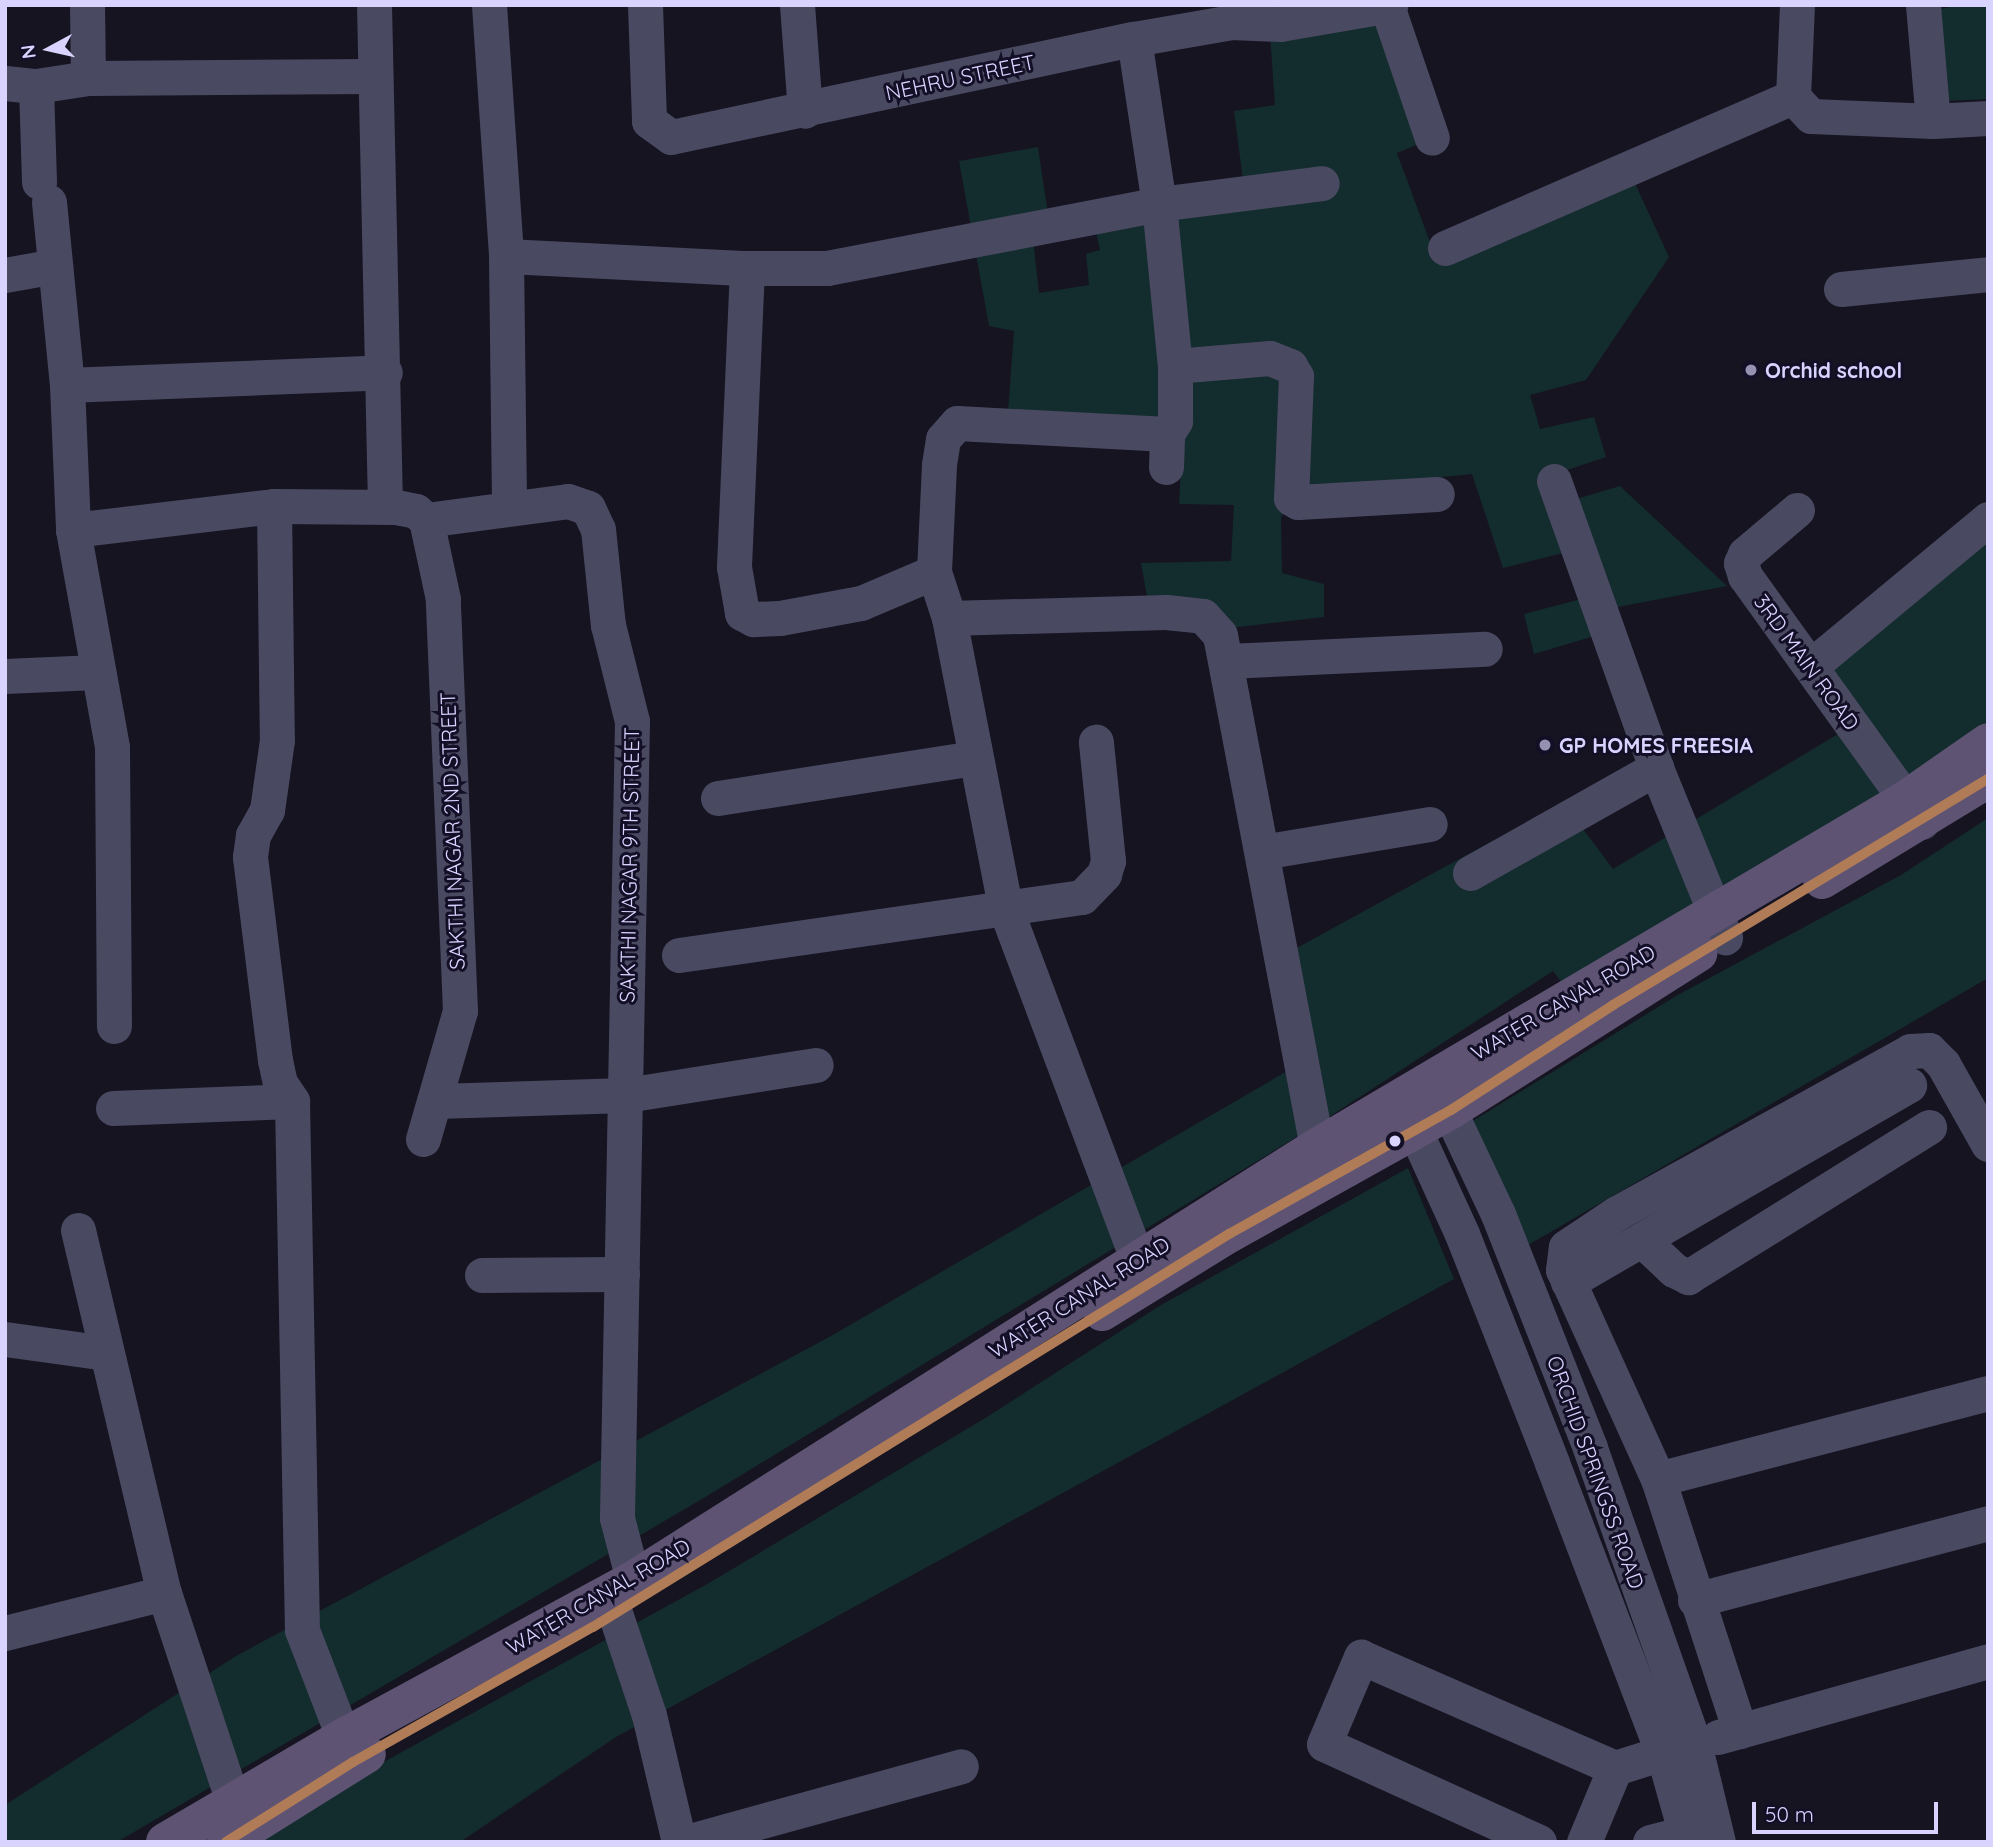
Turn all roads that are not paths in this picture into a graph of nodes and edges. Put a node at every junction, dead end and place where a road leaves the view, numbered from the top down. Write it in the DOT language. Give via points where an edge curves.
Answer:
graph roads {
  1 [pos="87,5"];
  2 [pos="374,5"];
  3 [pos="489,5"];
  4 [pos="645,5"];
  5 [pos="797,5"];
  6 [pos="1797,5"];
  7 [pos="1923,5"];
  8 [pos="1375,7"];
  9 [pos="1134,39"];
  10 [pos="374,76"];
  11 [pos="88,78"];
  12 [pos="21,84"];
  13 [pos="1793,97"];
  14 [pos="805,111"];
  15 [pos="1988,118"];
  16 [pos="1933,121"];
  17 [pos="1432,138"];
  18 [pos="1322,183"];
  19 [pos="1159,204"];
  20 [pos="1445,248"];
  21 [pos="506,256"];
  22 [pos="55,266"];
  23 [pos="747,268"];
  24 [pos="1988,274"];
  25 [pos="5,275"];
  26 [pos="1841,289"];
  27 [pos="1175,366"];
  28 [pos="385,372"];
  29 [pos="67,385"];
  30 [pos="1554,481"];
  31 [pos="1437,494"];
  32 [pos="274,506"];
  33 [pos="385,506"];
  34 [pos="509,506"];
  35 [pos="1797,510"];
  36 [pos="1988,519"];
  37 [pos="426,520"];
  38 [pos="73,530"];
  39 [pos="934,572"];
  40 [pos="949,618"];
  41 [pos="1485,649"];
  42 [pos="1227,661"];
  43 [pos="1811,666"];
  44 [pos="96,672"];
  45 [pos="5,676"];
  46 [pos="1096,742"];
  47 [pos="1988,742"];
  48 [pos="974,758"];
  49 [pos="1656,768"];
  50 [pos="1988,779"];
  51 [pos="718,798"];
  52 [pos="1913,811"];
  53 [pos="1430,824"];
  54 [pos="1262,852"];
  55 [pos="1471,873"];
  56 [pos="1006,911"];
  57 [pos="1720,925"];
  58 [pos="679,955"];
  59 [pos="1647,969"];
  60 [pos="114,1026"];
  61 [pos="816,1065"];
  62 [pos="1433,1077"];
  63 [pos="1909,1085"];
  64 [pos="626,1095"];
  65 [pos="292,1101"];
  66 [pos="437,1101"];
  67 [pos="113,1108"];
  68 [pos="1451,1110"];
  69 [pos="1407,1113"];
  70 [pos="1930,1127"];
  71 [pos="423,1139"];
  72 [pos="1988,1144"];
  73 [pos="1317,1147"];
  74 [pos="78,1230"];
  75 [pos="1642,1240"];
  76 [pos="1145,1270"];
  77 [pos="622,1274"];
  78 [pos="482,1275"];
  79 [pos="1568,1282"];
  80 [pos="5,1339"];
  81 [pos="106,1353"];
  82 [pos="1988,1392"];
  83 [pos="1634,1427"];
  84 [pos="1590,1448"];
  85 [pos="1552,1463"];
  86 [pos="1658,1479"];
  87 [pos="1988,1523"];
  88 [pos="164,1593"];
  89 [pos="624,1597"];
  90 [pos="1695,1600"];
  91 [pos="5,1633"];
  92 [pos="1988,1661"];
  93 [pos="1740,1731"];
  94 [pos="1678,1748"];
  95 [pos="348,1750"];
  96 [pos="961,1766"];
  97 [pos="1615,1768"];
  98 [pos="234,1825"];
  99 [pos="1697,1839"];
  100 [pos="165,1842"];
  101 [pos="679,1842"];
  102 [pos="685,1842"];
  103 [pos="1539,1842"];
  104 [pos="1584,1842"];
  105 [pos="1650,1842"];
  1 -- 11 [label="street"];
  2 -- 10 [label="street"];
  3 -- 21 [label="street"];
  4 -- 14 [label="street, NEHRU STREET" via="649,121 671,137"];
  5 -- 14 [label="street"];
  6 -- 13 [label="street"];
  7 -- 16 [label="street"];
  8 -- 9 [label="street, NEHRU STREET" via="1280,24 1231,22"];
  8 -- 17 [label="street"];
  9 -- 14 [label="street, NEHRU STREET"];
  9 -- 19 [label="street"];
  10 -- 11 [label="street"];
  10 -- 28 [label="street"];
  11 -- 12 [label="street"];
  12 -- 22 [label="street"];
  13 -- 16 [label="street" via="1811,116"];
  13 -- 20 [label="street"];
  15 -- 16 [label="street"];
  18 -- 19 [label="street"];
  19 -- 23 [label="street" via="827,268"];
  19 -- 27 [label="street"];
  21 -- 23 [label="street"];
  21 -- 34 [label="street"];
  22 -- 25 [label="street"];
  22 -- 29 [label="street"];
  23 -- 39 [label="street" via="734,567 742,613 753,619 780,618 861,603"];
  24 -- 26 [label="street"];
  27 -- 31 [label="street" via="1270,358 1290,366 1296,376 1291,498 1298,502"];
  27 -- 39 [label="street" via="1175,421 1166,451 957,423 943,439"];
  28 -- 29 [label="street"];
  28 -- 33 [label="street"];
  29 -- 38 [label="street"];
  30 -- 49 [label="street"];
  32 -- 33 [label="street"];
  32 -- 38 [label="street"];
  32 -- 65 [label="street" via="277,740 267,810 253,835 250,857 275,1059 280,1083"];
  33 -- 37 [label="street" via="416,511"];
  34 -- 37 [label="street, SAKTHI NAGAR 9TH STREET"];
  34 -- 64 [label="street, SAKTHI NAGAR 9TH STREET" via="579,502 588,508 598,528 608,625 632,721"];
  35 -- 43 [label="street, 3RD MAIN ROAD" via="1745,554 1741,564"];
  36 -- 43 [label="street"];
  37 -- 66 [label="street, SAKTHI NAGAR 2ND STREET" via="443,599 460,1011"];
  38 -- 44 [label="street"];
  39 -- 40 [label="street"];
  40 -- 42 [label="street" via="1166,612 1203,616 1220,635"];
  40 -- 48 [label="street"];
  41 -- 42 [label="street"];
  42 -- 54 [label="street"];
  43 -- 52 [label="street, 3RD MAIN ROAD"];
  44 -- 45 [label="street"];
  44 -- 60 [label="street" via="112,747"];
  46 -- 56 [label="street" via="1108,861 1104,874 1082,897"];
  47 -- 52 [label="main road, WATER CANAL ROAD"];
  48 -- 51 [label="street"];
  48 -- 56 [label="street"];
  49 -- 55 [label="street"];
  49 -- 57 [label="street"];
  50 -- 52 [label="main road"];
  52 -- 57 [label="main road, WATER CANAL ROAD"];
  53 -- 54 [label="street"];
  54 -- 73 [label="street"];
  56 -- 58 [label="street"];
  56 -- 76 [label="street"];
  57 -- 59 [label="main road, WATER CANAL ROAD"];
  59 -- 62 [label="main road, WATER CANAL ROAD"];
  59 -- 68 [label="main road, WATER CANAL ROAD"];
  61 -- 64 [label="street"];
  62 -- 68 [label="street, ORCHID SPRINGSS ROAD"];
  62 -- 69 [label="main road, WATER CANAL ROAD"];
  63 -- 75 [label="street"];
  64 -- 66 [label="street"];
  64 -- 77 [label="street, SAKTHI NAGAR 9TH STREET"];
  65 -- 67 [label="street"];
  65 -- 95 [label="street" via="302,1630"];
  66 -- 71 [label="street, SAKTHI NAGAR 2ND STREET"];
  68 -- 69 [label="main road, WATER CANAL ROAD"];
  68 -- 84 [label="street, ORCHID SPRINGSS ROAD" via="1498,1214"];
  69 -- 73 [label="main road, WATER CANAL ROAD"];
  69 -- 76 [label="main road, WATER CANAL ROAD"];
  69 -- 85 [label="street, ORCHID SPRINGSS ROAD" via="1462,1234"];
  70 -- 75 [label="street" via="1688,1277"];
  72 -- 79 [label="street" via="1943,1064 1929,1051 1910,1051 1617,1213 1566,1247 1562,1259"];
  73 -- 76 [label="main road, WATER CANAL ROAD"];
  74 -- 81 [label="street"];
  75 -- 79 [label="street"];
  76 -- 89 [label="main road, WATER CANAL ROAD"];
  77 -- 78 [label="street"];
  77 -- 89 [label="street, SAKTHI NAGAR 9TH STREET" via="617,1518"];
  79 -- 83 [label="street"];
  80 -- 81 [label="street"];
  81 -- 88 [label="street"];
  82 -- 86 [label="street"];
  83 -- 84 [label="street"];
  83 -- 86 [label="street"];
  84 -- 85 [label="street"];
  84 -- 94 [label="street, ORCHID SPRINGSS ROAD"];
  85 -- 94 [label="street, ORCHID SPRINGSS ROAD"];
  86 -- 90 [label="street"];
  87 -- 90 [label="street"];
  88 -- 91 [label="street"];
  88 -- 98 [label="street"];
  89 -- 95 [label="main road, WATER CANAL ROAD"];
  89 -- 101 [label="street, SAKTHI NAGAR 9TH STREET"];
  90 -- 93 [label="street"];
  92 -- 93 [label="street"];
  93 -- 94 [label="street"];
  94 -- 97 [label="street"];
  94 -- 99 [label="street, ORCHID SPRINGSS ROAD"];
  95 -- 98 [label="main road, WATER CANAL ROAD"];
  96 -- 102 [label="street"];
  97 -- 103 [label="street" via="1361,1657 1324,1744"];
  97 -- 104 [label="street"];
  98 -- 100 [label="main road"];
  99 -- 105 [label="street"];
}
